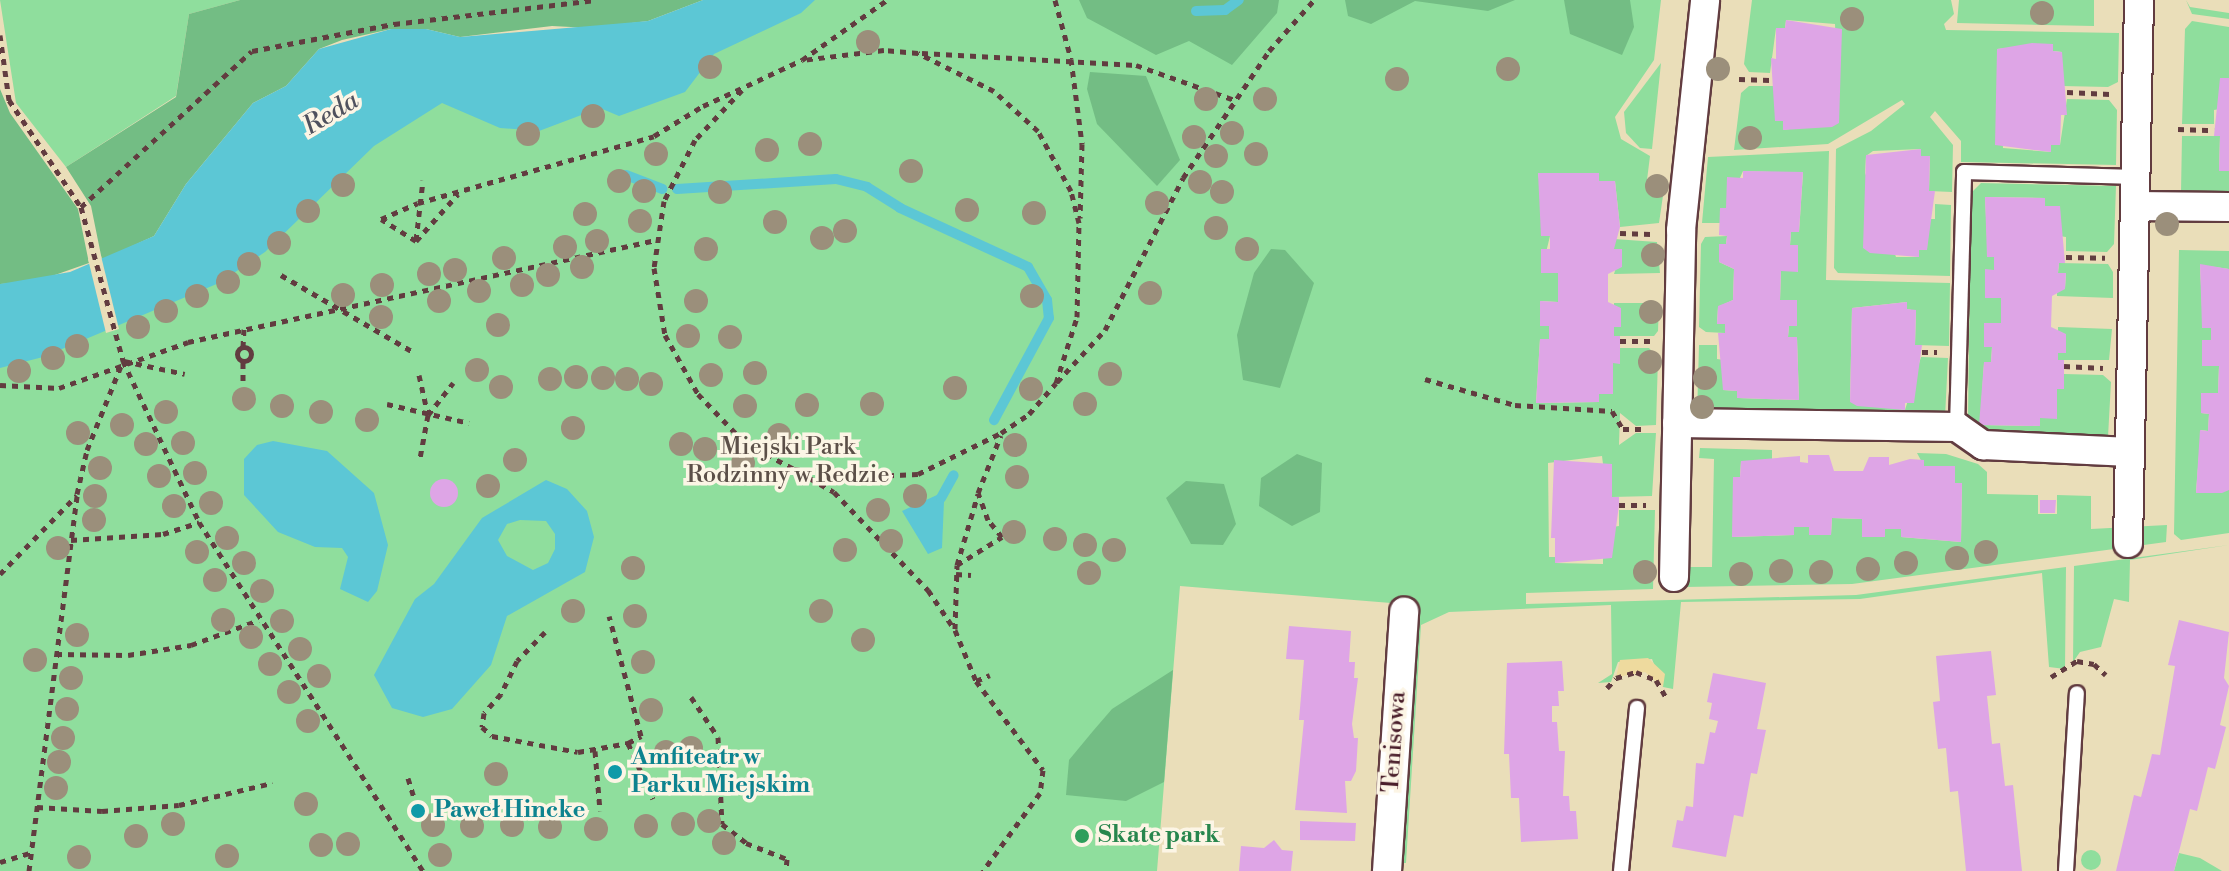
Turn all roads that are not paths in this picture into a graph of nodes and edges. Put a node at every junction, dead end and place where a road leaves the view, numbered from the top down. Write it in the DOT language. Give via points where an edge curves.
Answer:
graph roads {
  1 [pos="1705,0"];
  2 [pos="2139,0"];
  3 [pos="2136,177"];
  4 [pos="2135,206"];
  5 [pos="2229,207"];
  6 [pos="1669,426"];
  7 [pos="1957,427"];
  8 [pos="2130,452"];
  9 [pos="2128,543"];
  10 [pos="1674,577"];
  11 [pos="1404,612"];
  12 [pos="2077,693"];
  13 [pos="1637,708"];
  14 [pos="1387,871"];
  15 [pos="1621,871"];
  16 [pos="2066,871"];
  1 -- 6 [label="street" via="1681,230"];
  2 -- 3 [label="street"];
  3 -- 4 [label="street"];
  3 -- 7 [label="lane" via="1964,172"];
  4 -- 5 [label="street"];
  4 -- 8 [label="street"];
  6 -- 7 [label="street"];
  6 -- 10 [label="street"];
  7 -- 8 [label="street" via="1983,445"];
  8 -- 9 [label="street"];
  11 -- 14 [label="street, Tenisowa"];
  12 -- 16 [label="lane"];
  13 -- 15 [label="lane"];
}
